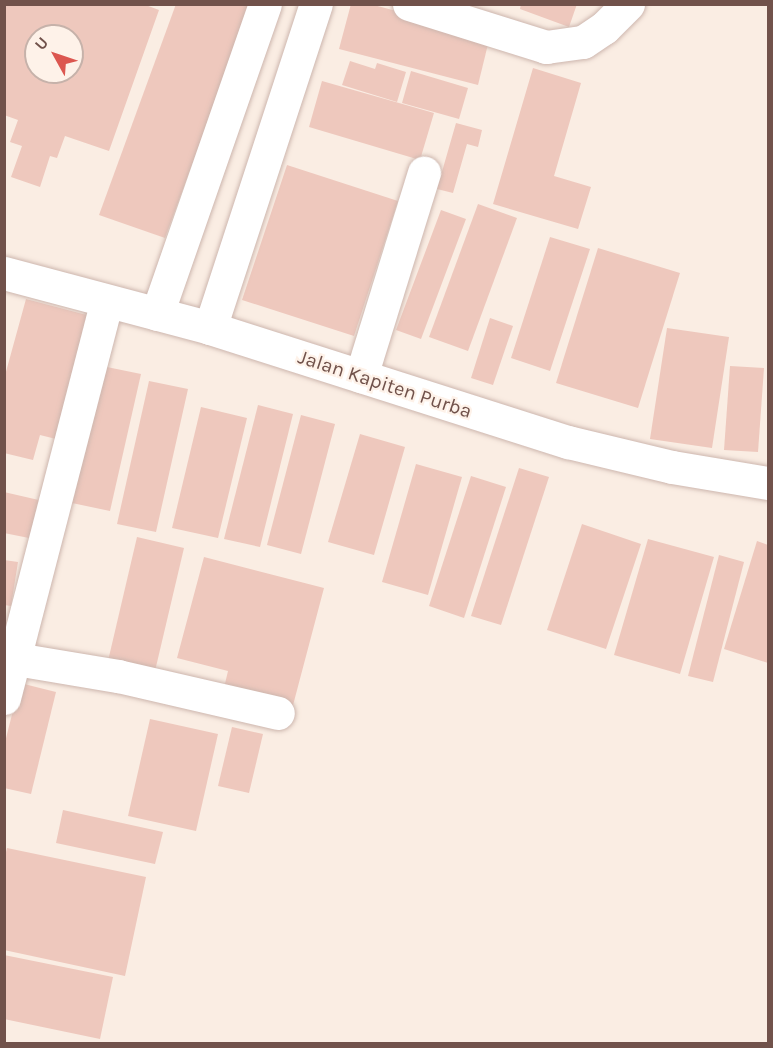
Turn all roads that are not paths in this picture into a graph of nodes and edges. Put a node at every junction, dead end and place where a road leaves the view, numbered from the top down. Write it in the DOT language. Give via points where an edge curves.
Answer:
graph roads {
  1 [pos="265,4"];
  2 [pos="316,4"];
  3 [pos="410,4"];
  4 [pos="628,4"];
  5 [pos="424,173"];
  6 [pos="4,273"];
  7 [pos="107,301"];
  8 [pos="157,314"];
  9 [pos="210,328"];
  10 [pos="361,376"];
  11 [pos="768,483"];
  12 [pos="9,657"];
  13 [pos="4,698"];
  14 [pos="278,713"];
  1 -- 8 [label="street"];
  2 -- 9 [label="street"];
  3 -- 4 [label="street" via="546,46 582,42 604,28"];
  5 -- 10 [label="street"];
  6 -- 7 [label="street, Jalan Kapiten Purba"];
  7 -- 8 [label="street, Jalan Kapiten Purba"];
  7 -- 12 [label="street"];
  8 -- 9 [label="street, Jalan Kapiten Purba"];
  9 -- 10 [label="street, Jalan Kapiten Purba"];
  10 -- 11 [label="street, Jalan Kapiten Purba" via="568,442 672,467"];
  12 -- 13 [label="street"];
  12 -- 14 [label="street" via="118,676"];
}
